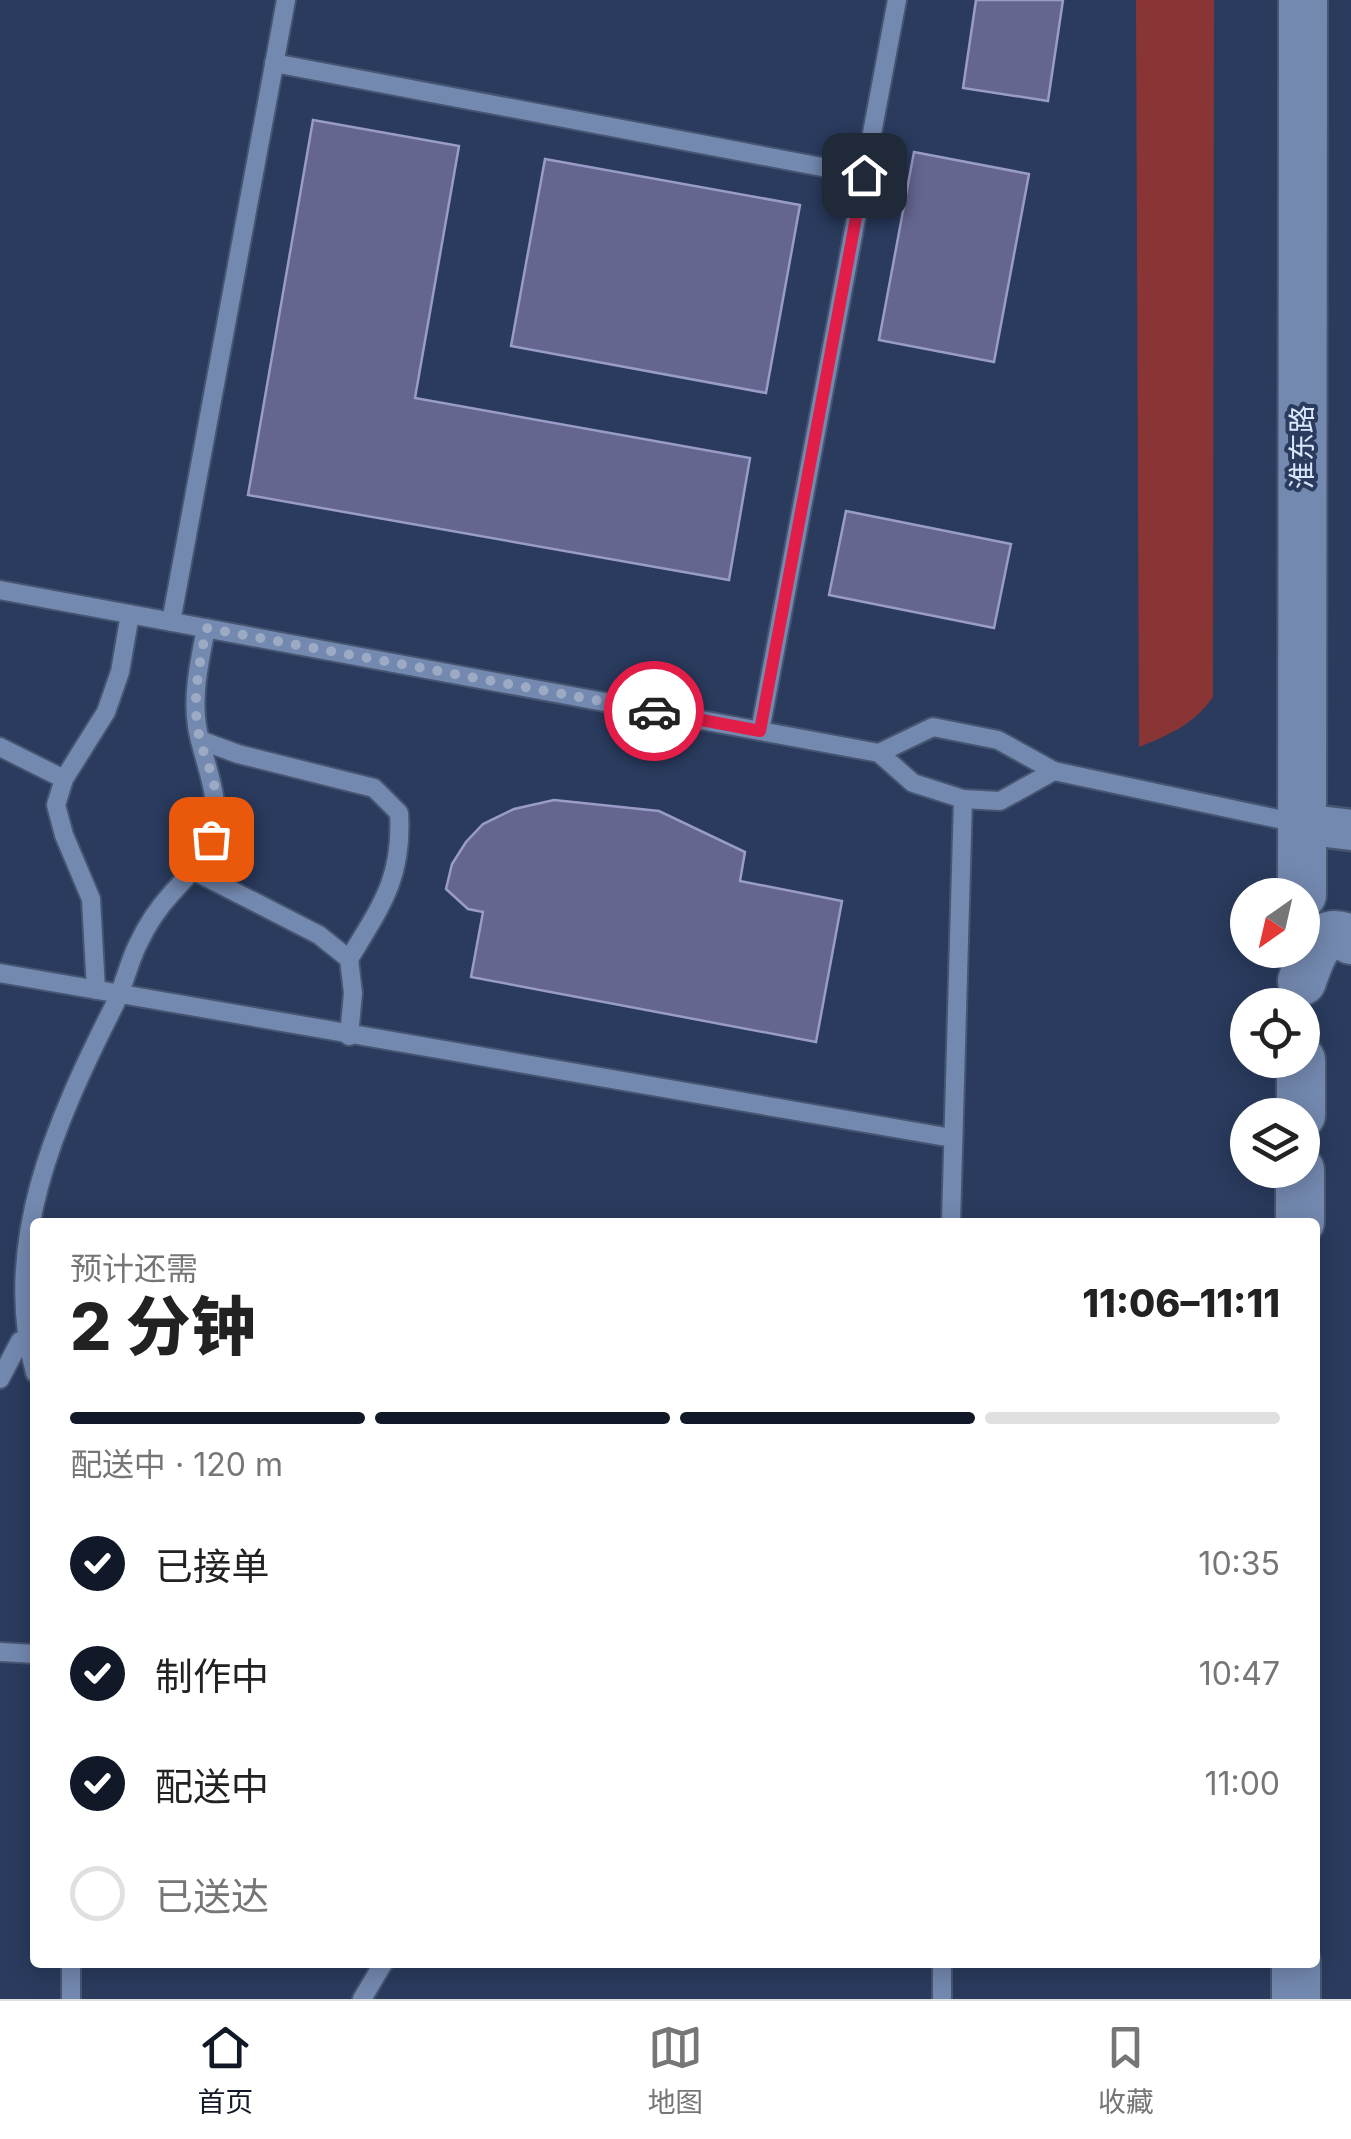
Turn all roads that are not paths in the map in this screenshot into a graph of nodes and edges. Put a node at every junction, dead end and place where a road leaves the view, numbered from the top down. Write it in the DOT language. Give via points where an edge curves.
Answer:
graph roads {
  1 [pos="286,0"];
  2 [pos="897,0"];
  3 [pos="1303,0"];
  4 [pos="274,63"];
  5 [pos="864,175"];
  6 [pos="0,590"];
  7 [pos="130,614"];
  8 [pos="172,622"];
  9 [pos="206,628"];
  10 [pos="760,731"];
  11 [pos="200,740"];
  12 [pos="0,747"];
  13 [pos="878,753"];
  14 [pos="1054,771"];
  15 [pos="64,780"];
  16 [pos="963,799"];
  17 [pos="1302,824"];
  18 [pos="1351,830"];
  19 [pos="194,871"];
  20 [pos="1302,878"];
  21 [pos="1351,940"];
  22 [pos="348,959"];
  23 [pos="0,973"];
  24 [pos="1302,979"];
  25 [pos="96,990"];
  26 [pos="120,995"];
  27 [pos="349,1036"];
  28 [pos="952,1138"];
  29 [pos="1300,1188"];
  30 [pos="950,1218"];
  31 [pos="1300,1218"];
  32 [pos="20,1341"];
  33 [pos="30,1362"];
  34 [pos="0,1379"];
  35 [pos="0,1652"];
  36 [pos="30,1654"];
  37 [pos="70,1968"];
  38 [pos="380,1968"];
  39 [pos="942,1968"];
  40 [pos="1296,1968"];
  41 [pos="70,1999"];
  42 [pos="362,1999"];
  43 [pos="942,1999"];
  44 [pos="1296,1999"];
  1 -- 4 [label="lane"];
  2 -- 5 [label="lane"];
  3 -- 17 [label="main road, 淮东路"];
  4 -- 5 [label="lane"];
  4 -- 8 [label="lane"];
  5 -- 10 [label="lane"];
  6 -- 7 [label="lane"];
  7 -- 8 [label="lane"];
  7 -- 15 [label="lane" via="106,712"];
  8 -- 9 [label="lane"];
  9 -- 10 [label="lane"];
  9 -- 11 [label="lane" via="196,683"];
  10 -- 13 [label="lane"];
  11 -- 19 [label="lane" via="216,814"];
  11 -- 22 [label="lane" via="374,788 399,813 401,847 391,886"];
  12 -- 15 [label="lane"];
  13 -- 14 [label="lane" via="932,727 998,740"];
  13 -- 16 [label="lane" via="913,784"];
  14 -- 16 [label="lane" via="1000,802"];
  14 -- 17 [label="lane"];
  15 -- 25 [label="lane" via="56,805 91,900"];
  16 -- 28 [label="lane"];
  17 -- 18 [label="street"];
  17 -- 20 [label="main road, 淮东路"];
  19 -- 22 [label="lane" via="292,919"];
  19 -- 26 [label="lane" via="138,943"];
  21 -- 24 [label="main road" via="1328,934"];
  22 -- 27 [label="lane"];
  23 -- 25 [label="lane"];
  25 -- 26 [label="lane"];
  26 -- 27 [label="lane"];
  26 -- 32 [label="lane" via="44,1144 26,1194 14,1294"];
  27 -- 28 [label="lane"];
  28 -- 30 [label="lane"];
  29 -- 31 [label="main road"];
  32 -- 33 [label="lane"];
  32 -- 34 [label="lane"];
  35 -- 36 [label="lane"];
  37 -- 41 [label="lane"];
  38 -- 42 [label="lane"];
  39 -- 43 [label="lane"];
  40 -- 44 [label="main road"];
}
